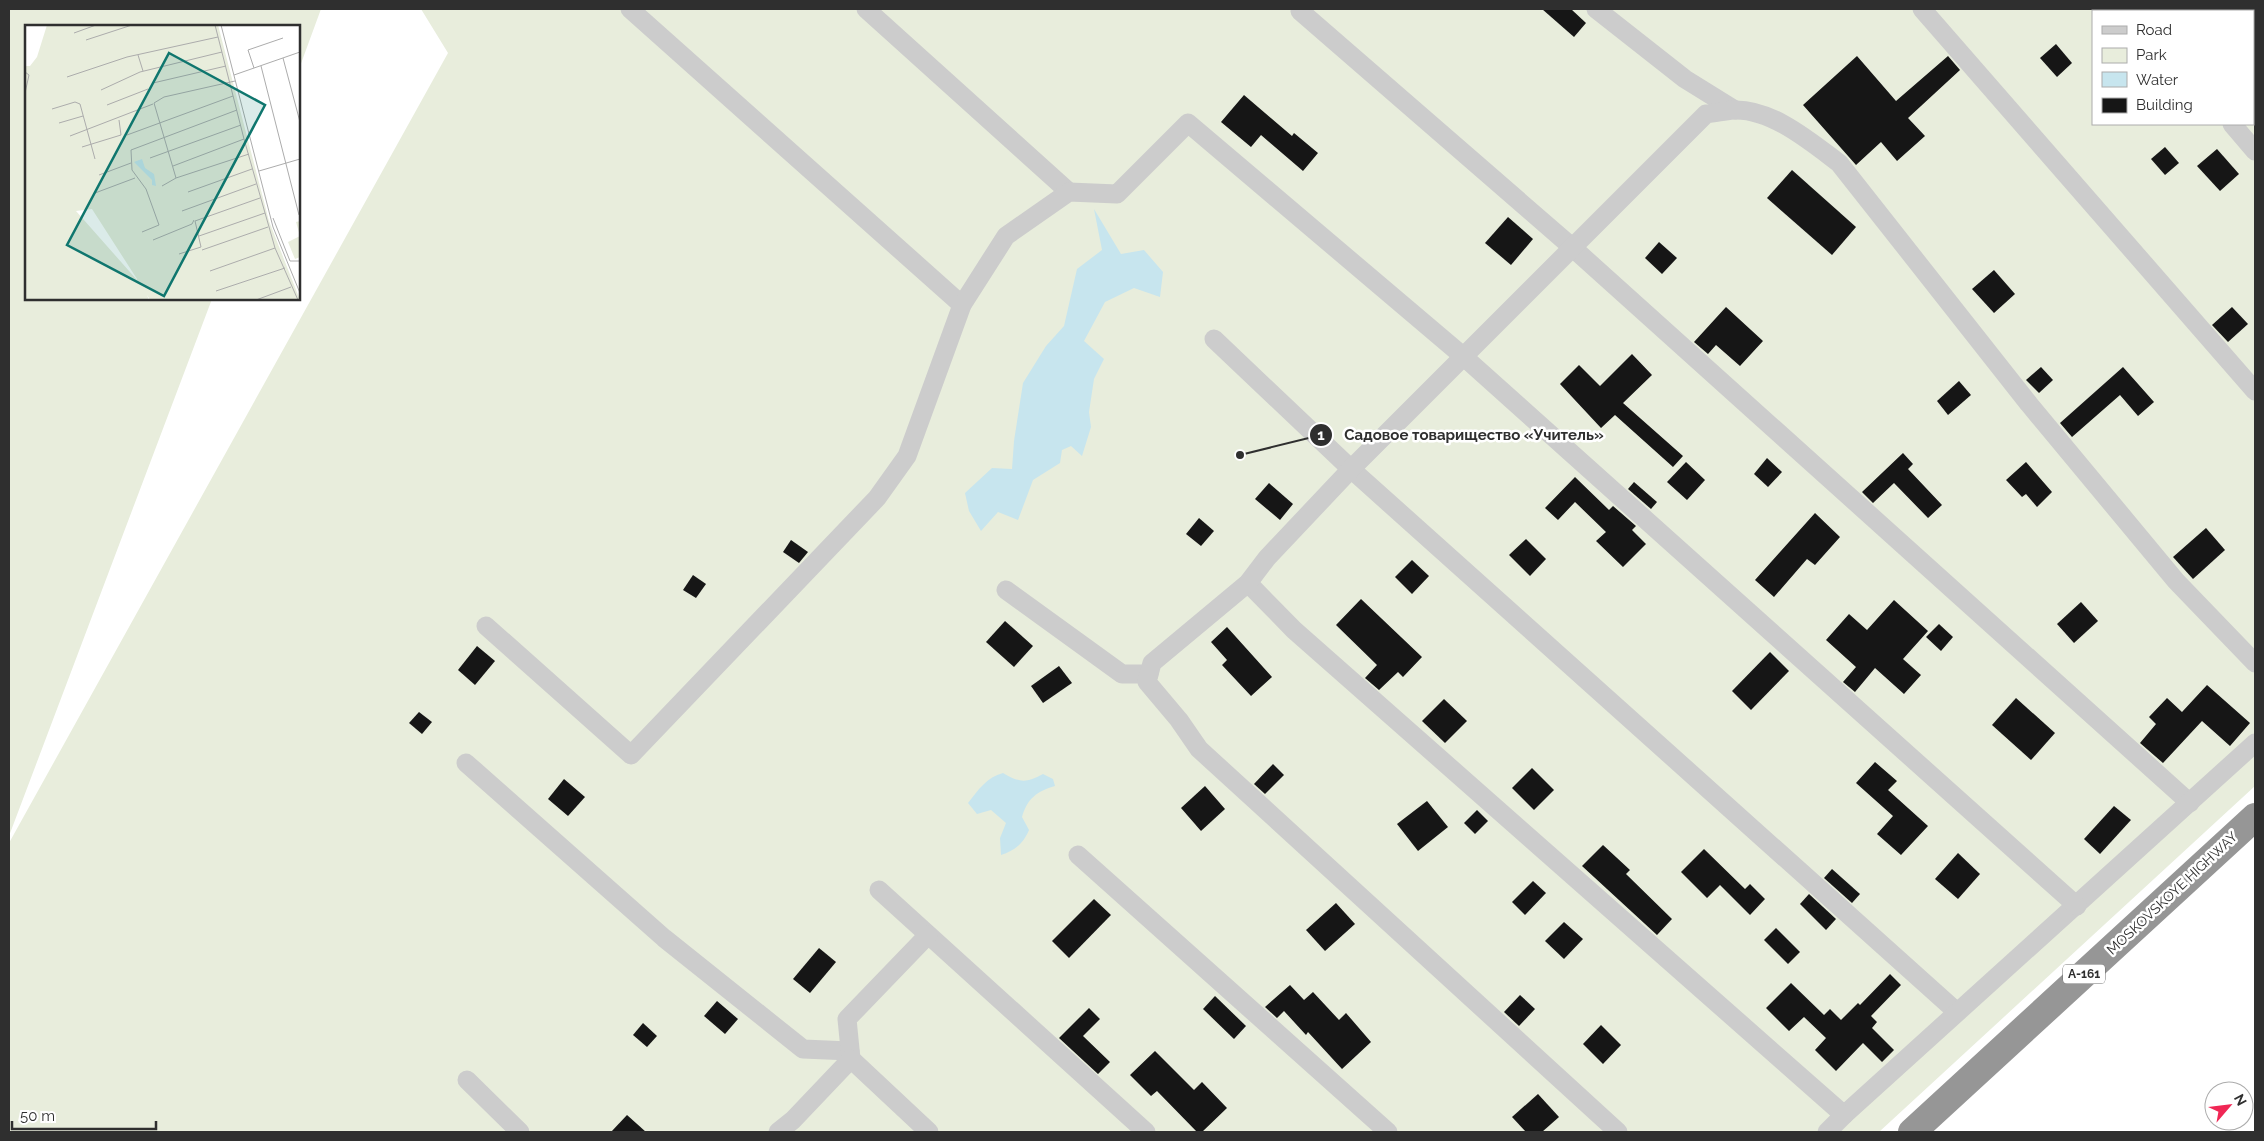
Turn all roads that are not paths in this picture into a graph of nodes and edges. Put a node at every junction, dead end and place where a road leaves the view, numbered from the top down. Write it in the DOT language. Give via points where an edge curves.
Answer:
graph roads {
  1 [pos="630,9"];
  2 [pos="866,9"];
  3 [pos="1596,9"];
  4 [pos="1922,9"];
  5 [pos="1300,11"];
  6 [pos="1735,110"];
  7 [pos="2233,125"];
  8 [pos="2255,152"];
  9 [pos="1069,192"];
  10 [pos="1573,248"];
  11 [pos="962,305"];
  12 [pos="1214,339"];
  13 [pos="1464,357"];
  14 [pos="2255,391"];
  15 [pos="1351,469"];
  16 [pos="1248,583"];
  17 [pos="1006,590"];
  18 [pos="486,626"];
  19 [pos="2255,663"];
  20 [pos="1149,674"];
  21 [pos="2255,743"];
  22 [pos="466,763"];
  23 [pos="2190,803"];
  24 [pos="2255,817"];
  25 [pos="1078,855"];
  26 [pos="879,890"];
  27 [pos="2077,906"];
  28 [pos="928,935"];
  29 [pos="1957,1012"];
  30 [pos="850,1055"];
  31 [pos="467,1080"];
  32 [pos="1844,1116"];
  33 [pos="520,1132"];
  34 [pos="778,1132"];
  35 [pos="929,1132"];
  36 [pos="1146,1132"];
  37 [pos="1388,1132"];
  38 [pos="1618,1132"];
  39 [pos="1827,1132"];
  40 [pos="1912,1132"];
  1 -- 11 [label="street"];
  2 -- 9 [label="street"];
  3 -- 6 [label="street" via="1685,79"];
  4 -- 14 [label="street"];
  5 -- 10 [label="street"];
  6 -- 10 [label="street" via="1706,114"];
  6 -- 19 [label="street" via="1773,118 1801,134 1839,164 2176,582"];
  7 -- 8 [label="street"];
  9 -- 11 [label="street" via="1006,236"];
  9 -- 13 [label="street" via="1117,194 1188,123"];
  10 -- 13 [label="street"];
  10 -- 23 [label="street"];
  11 -- 18 [label="street" via="907,456 877,498 631,755"];
  12 -- 15 [label="street"];
  13 -- 15 [label="street"];
  13 -- 27 [label="street"];
  15 -- 16 [label="street" via="1267,558"];
  15 -- 29 [label="street"];
  16 -- 20 [label="street" via="1152,663"];
  16 -- 32 [label="street" via="1294,630"];
  17 -- 20 [label="street" via="1122,674"];
  20 -- 38 [label="street" via="1147,682 1199,749"];
  21 -- 23 [label="street"];
  22 -- 30 [label="street" via="664,938 803,1049"];
  23 -- 27 [label="street"];
  24 -- 40 [label="highway, MOSKOVSKOYE HIGHWAY / А-161"];
  25 -- 37 [label="street"];
  26 -- 28 [label="street"];
  27 -- 29 [label="street"];
  28 -- 30 [label="street" via="847,1018"];
  28 -- 36 [label="street"];
  29 -- 32 [label="street"];
  30 -- 34 [label="street" via="793,1120"];
  30 -- 35 [label="street"];
  31 -- 33 [label="street"];
  32 -- 39 [label="street"];
}
